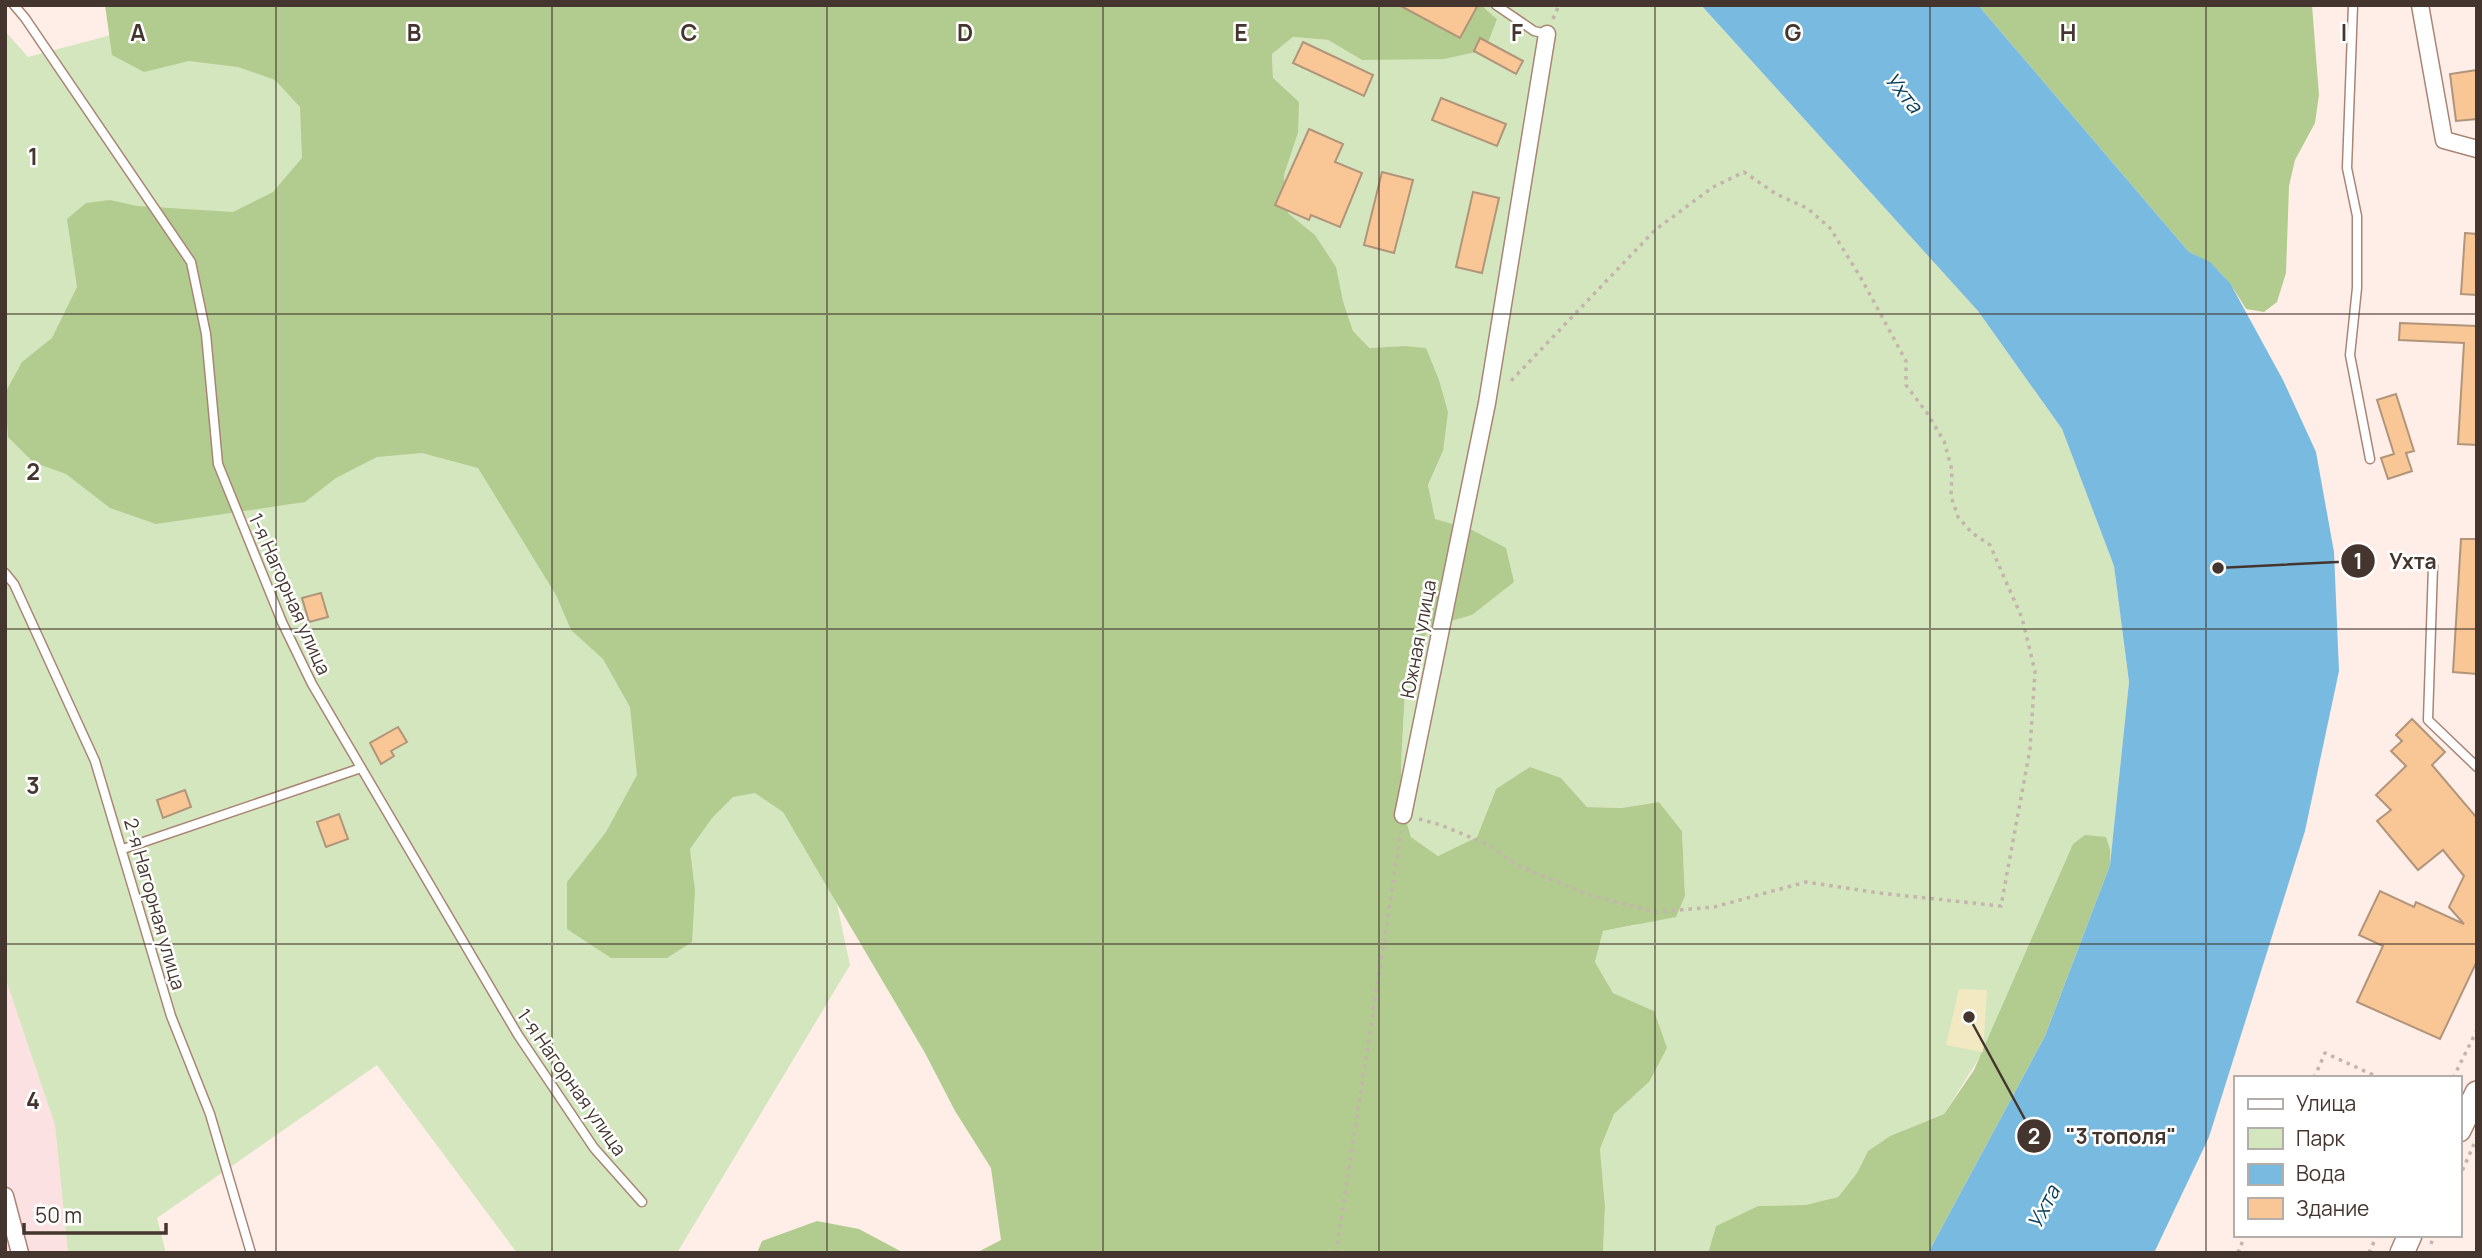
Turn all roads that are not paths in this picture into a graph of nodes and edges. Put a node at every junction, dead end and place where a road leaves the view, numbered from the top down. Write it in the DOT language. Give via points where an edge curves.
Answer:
graph roads {
  1 [pos="14,5"];
  2 [pos="1496,5"];
  3 [pos="2353,5"];
  4 [pos="2420,5"];
  5 [pos="1546,34"];
  6 [pos="2477,149"];
  7 [pos="2370,459"];
  8 [pos="2433,566"];
  9 [pos="5,573"];
  10 [pos="2477,767"];
  11 [pos="361,768"];
  12 [pos="1404,815"];
  13 [pos="123,849"];
  14 [pos="2477,1093"];
  15 [pos="2467,1122"];
  16 [pos="5,1196"];
  17 [pos="642,1202"];
  18 [pos="2409,1237"];
  19 [pos="20,1253"];
  20 [pos="251,1253"];
  21 [pos="2402,1253"];
  1 -- 11 [label="lane, 1-я Нагорная улица" via="191,262 206,334 218,464 282,622"];
  2 -- 5 [label="lane"];
  3 -- 7 [label="lane" via="2347,168 2357,216 2357,288 2350,355"];
  4 -- 6 [label="street" via="2444,140"];
  5 -- 12 [label="street, Южная улица" via="1487,403"];
  8 -- 10 [label="lane" via="2428,720"];
  9 -- 13 [label="lane, 2-я Нагорная улица" via="95,761"];
  11 -- 13 [label="lane"];
  11 -- 17 [label="lane, 1-я Нагорная улица" via="518,1035 594,1148"];
  13 -- 20 [label="lane, 2-я Нагорная улица" via="172,1016 210,1114"];
  14 -- 15 [label="main road"];
  16 -- 19 [label="street"];
  18 -- 21 [label="main road"];
}
